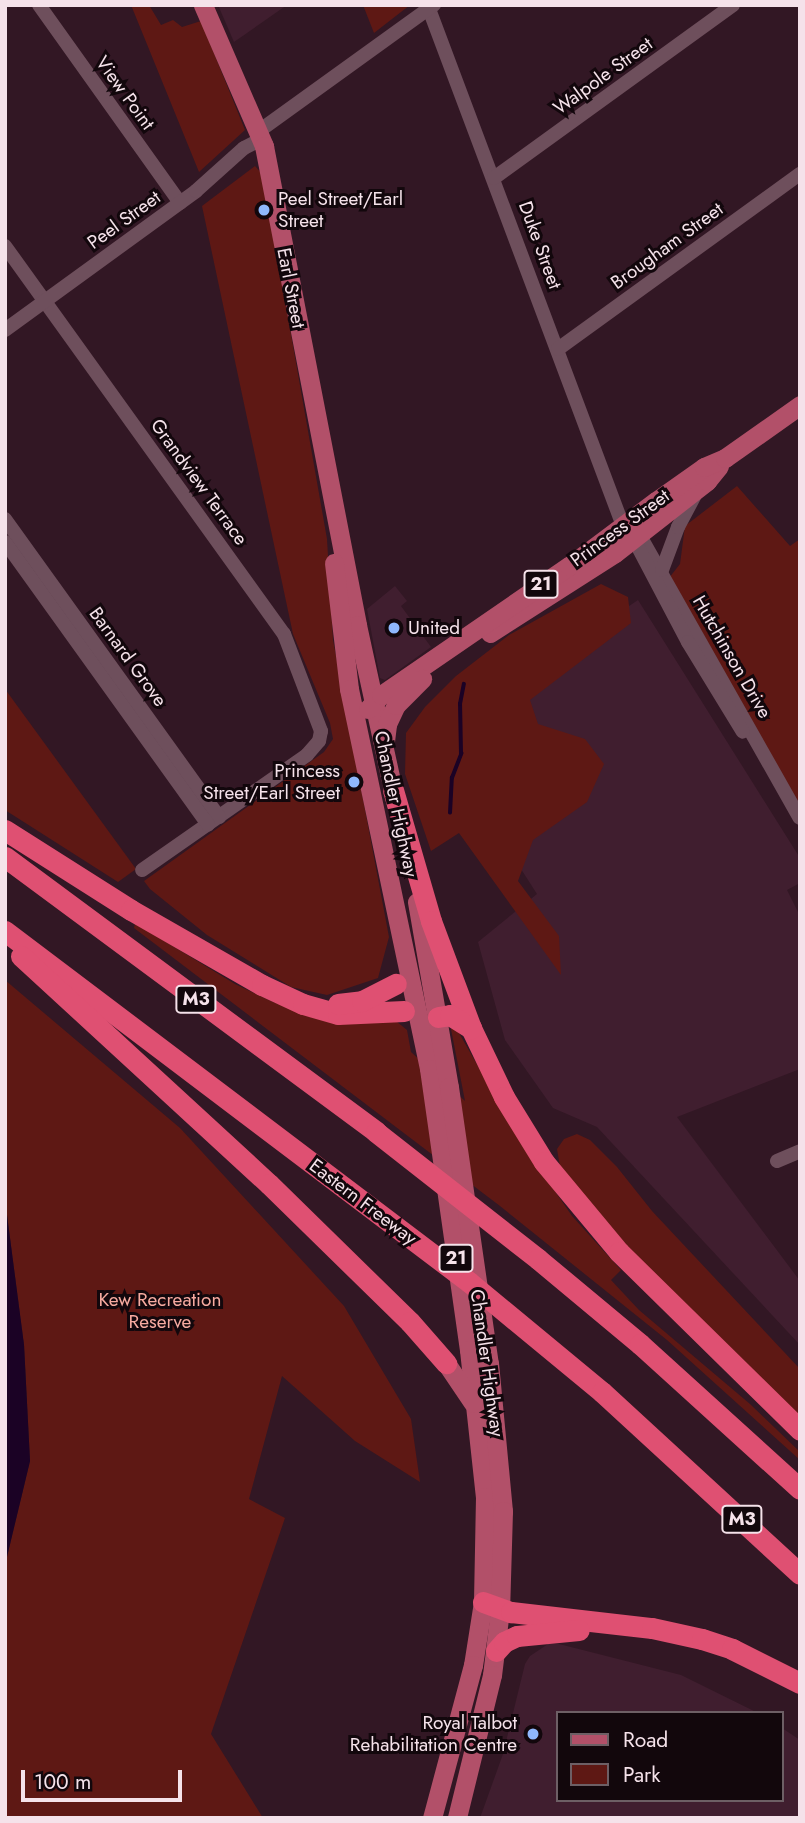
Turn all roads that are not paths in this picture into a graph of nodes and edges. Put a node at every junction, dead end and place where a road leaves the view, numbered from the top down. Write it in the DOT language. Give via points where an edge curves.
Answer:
graph roads {
  1 [pos="39,5"];
  2 [pos="733,5"];
  3 [pos="432,7"];
  4 [pos="207,9"];
  5 [pos="261,135"];
  6 [pos="800,174"];
  7 [pos="494,178"];
  8 [pos="180,203"];
  9 [pos="5,246"];
  10 [pos="45,302"];
  11 [pos="5,330"];
  12 [pos="558,349"];
  13 [pos="800,405"];
  14 [pos="321,443"];
  15 [pos="725,458"];
  16 [pos="708,481"];
  17 [pos="5,519"];
  18 [pos="632,530"];
  19 [pos="5,542"];
  20 [pos="615,552"];
  21 [pos="659,576"];
  22 [pos="373,702"];
  23 [pos="359,733"];
  24 [pos="384,749"];
  25 [pos="393,790"];
  26 [pos="800,818"];
  27 [pos="214,821"];
  28 [pos="5,830"];
  29 [pos="5,857"];
  30 [pos="142,870"];
  31 [pos="5,931"];
  32 [pos="5,938"];
  33 [pos="402,977"];
  34 [pos="281,994"];
  35 [pos="420,1013"];
  36 [pos="471,1028"];
  37 [pos="800,1151"];
  38 [pos="777,1161"];
  39 [pos="480,1315"];
  40 [pos="462,1351"];
  41 [pos="800,1430"];
  42 [pos="800,1489"];
  43 [pos="800,1574"];
  44 [pos="492,1606"];
  45 [pos="616,1624"];
  46 [pos="496,1651"];
  47 [pos="800,1683"];
  48 [pos="432,1818"];
  49 [pos="457,1818"];
  1 -- 8 [label="street, View Point"];
  2 -- 7 [label="street, Walpole Street"];
  3 -- 5 [label="street, Peel Street"];
  3 -- 7 [label="street, Duke Street"];
  4 -- 5 [label="main road, Earl Street"];
  5 -- 8 [label="street, Peel Street"];
  5 -- 14 [label="main road, Earl Street"];
  6 -- 12 [label="street, Brougham Street"];
  7 -- 12 [label="street, Duke Street"];
  8 -- 10 [label="street, Peel Street"];
  9 -- 10 [label="street, Grandview Terrace"];
  10 -- 11 [label="street, Peel Street"];
  10 -- 27 [label="street, Grandview Terrace" via="285,634 321,731 307,755"];
  12 -- 18 [label="street, Duke Street"];
  13 -- 15 [label="main road, Princess Street / 21"];
  14 -- 22 [label="main road, Earl Street"];
  14 -- 23 [label="main road, Earl Street" via="341,640"];
  15 -- 16 [label="main road, Princess Street / 21"];
  15 -- 18 [label="main road, Princess Street / 21" via="704,467"];
  16 -- 18 [label="main road, Princess Street / 21"];
  16 -- 21 [label="street" via="689,504"];
  17 -- 27 [label="street, Barnard Grove"];
  18 -- 20 [label="main road, Princess Street / 21"];
  18 -- 21 [label="street, Hutchinson Drive"];
  18 -- 22 [label="main road, Princess Street / 21"];
  19 -- 27 [label="street, Barnard Grove"];
  20 -- 21 [label="street, Hutchinson Drive"];
  20 -- 24 [label="main road, Princess Street / 21" via="421,680 391,713"];
  21 -- 26 [label="street, Hutchinson Drive" via="713,687"];
  22 -- 23 [label="main road"];
  22 -- 24 [label="main road, Chandler Highway"];
  23 -- 33 [label="main road, Chandler Highway / 21"];
  24 -- 25 [label="main road, Chandler Highway / 21"];
  25 -- 35 [label="main road, Chandler Highway / 21"];
  25 -- 36 [label="highway" via="431,922"];
  27 -- 30 [label="street"];
  28 -- 34 [label="highway" via="131,910"];
  29 -- 42 [label="highway, M3" via="376,1132 538,1259"];
  31 -- 43 [label="highway, Eastern Freeway / M3" via="469,1282 602,1392"];
  32 -- 40 [label="highway" via="34,971 269,1184 410,1322"];
  33 -- 34 [label="highway" via="362,1001 310,1002"];
  33 -- 35 [label="main road, Chandler Highway / 21"];
  34 -- 35 [label="highway" via="338,1014"];
  35 -- 36 [label="highway" via="450,1015"];
  35 -- 39 [label="main road, Chandler Highway / 21" via="449,1087"];
  35 -- 40 [label="main road, Chandler Highway / 21"];
  36 -- 41 [label="highway" via="521,1126 586,1215"];
  37 -- 38 [label="street"];
  39 -- 40 [label="main road"];
  39 -- 44 [label="main road, Chandler Highway / 21" via="499,1457 503,1560"];
  40 -- 44 [label="main road, Chandler Highway / 21" via="480,1449 484,1550"];
  44 -- 45 [label="highway"];
  44 -- 46 [label="main road, Chandler Highway / 21"];
  44 -- 48 [label="main road, Chandler Highway / 21"];
  45 -- 46 [label="highway" via="517,1636"];
  45 -- 47 [label="highway" via="702,1639"];
  46 -- 49 [label="main road, Chandler Highway / 21"];
}
